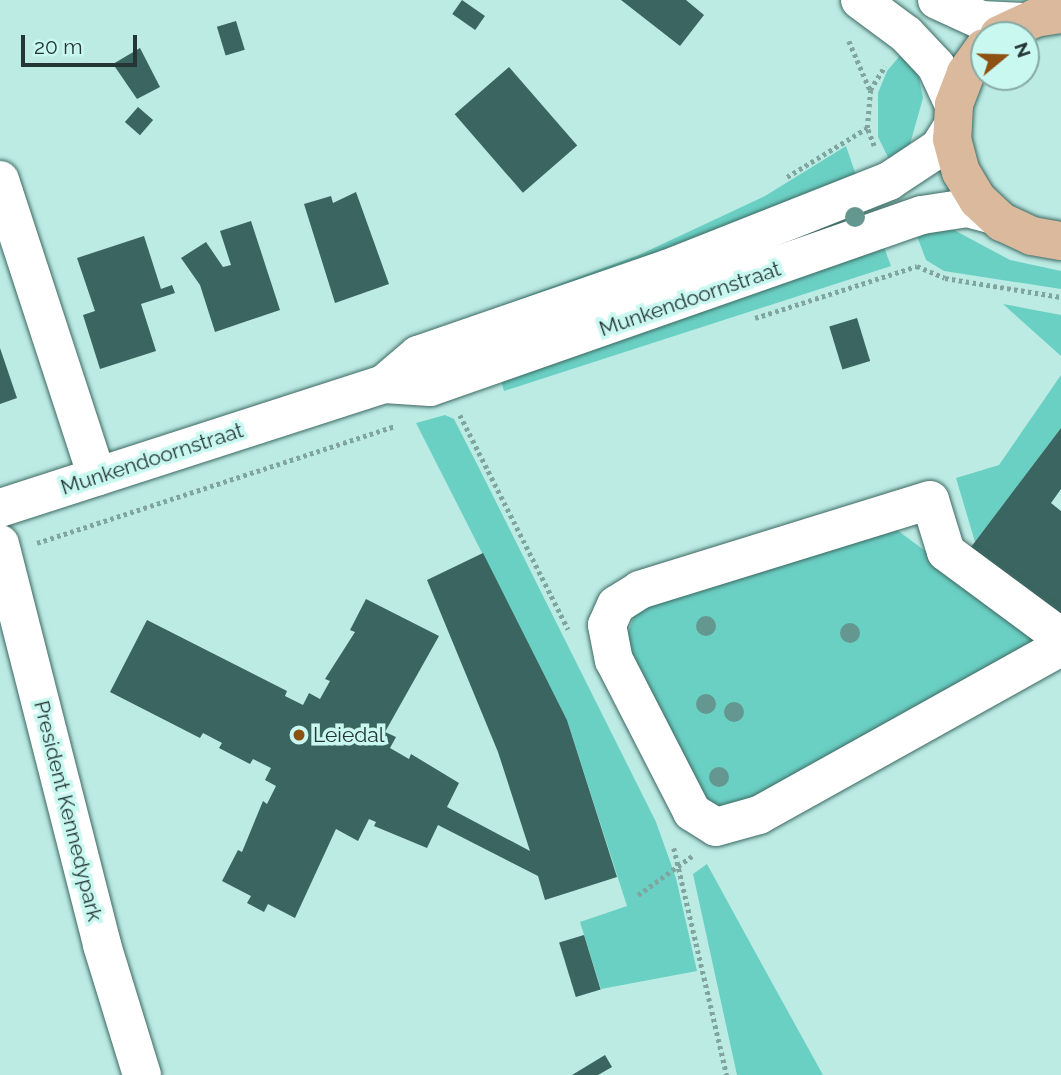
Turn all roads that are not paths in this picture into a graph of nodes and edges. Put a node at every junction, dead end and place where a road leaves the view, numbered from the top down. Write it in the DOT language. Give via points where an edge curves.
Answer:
graph roads {
  1 [pos="860,0"];
  2 [pos="936,0"];
  3 [pos="1061,14"];
  4 [pos="985,21"];
  5 [pos="1036,21"];
  6 [pos="970,67"];
  7 [pos="953,116"];
  8 [pos="0,180"];
  9 [pos="993,215"];
  10 [pos="1061,241"];
  11 [pos="384,384"];
  12 [pos="97,477"];
  13 [pos="0,508"];
  14 [pos="1,550"];
  15 [pos="1061,638"];
  16 [pos="1061,647"];
  17 [pos="142,1075"];
  1 -- 7 [label="street" via="906,34 936,66"];
  2 -- 4 [label="street"];
  3 -- 5 [label="main road"];
  6 -- 7 [label="main road"];
  7 -- 9 [label="main road" via="965,181"];
  7 -- 11 [label="street, Munkendoornstraat" via="939,148 888,181 667,269 418,355"];
  8 -- 12 [label="street"];
  9 -- 10 [label="main road" via="1022,233"];
  9 -- 11 [label="street, Munkendoornstraat" via="967,208 922,215 430,387"];
  11 -- 12 [label="street, Munkendoornstraat"];
  12 -- 13 [label="street, Munkendoornstraat"];
  14 -- 17 [label="street, President Kennedypark" via="102,945"];
  15 -- 16 [label="street" via="946,552 930,500 633,593 616,605 607,625 614,660 692,812 716,827 759,815"];
}
